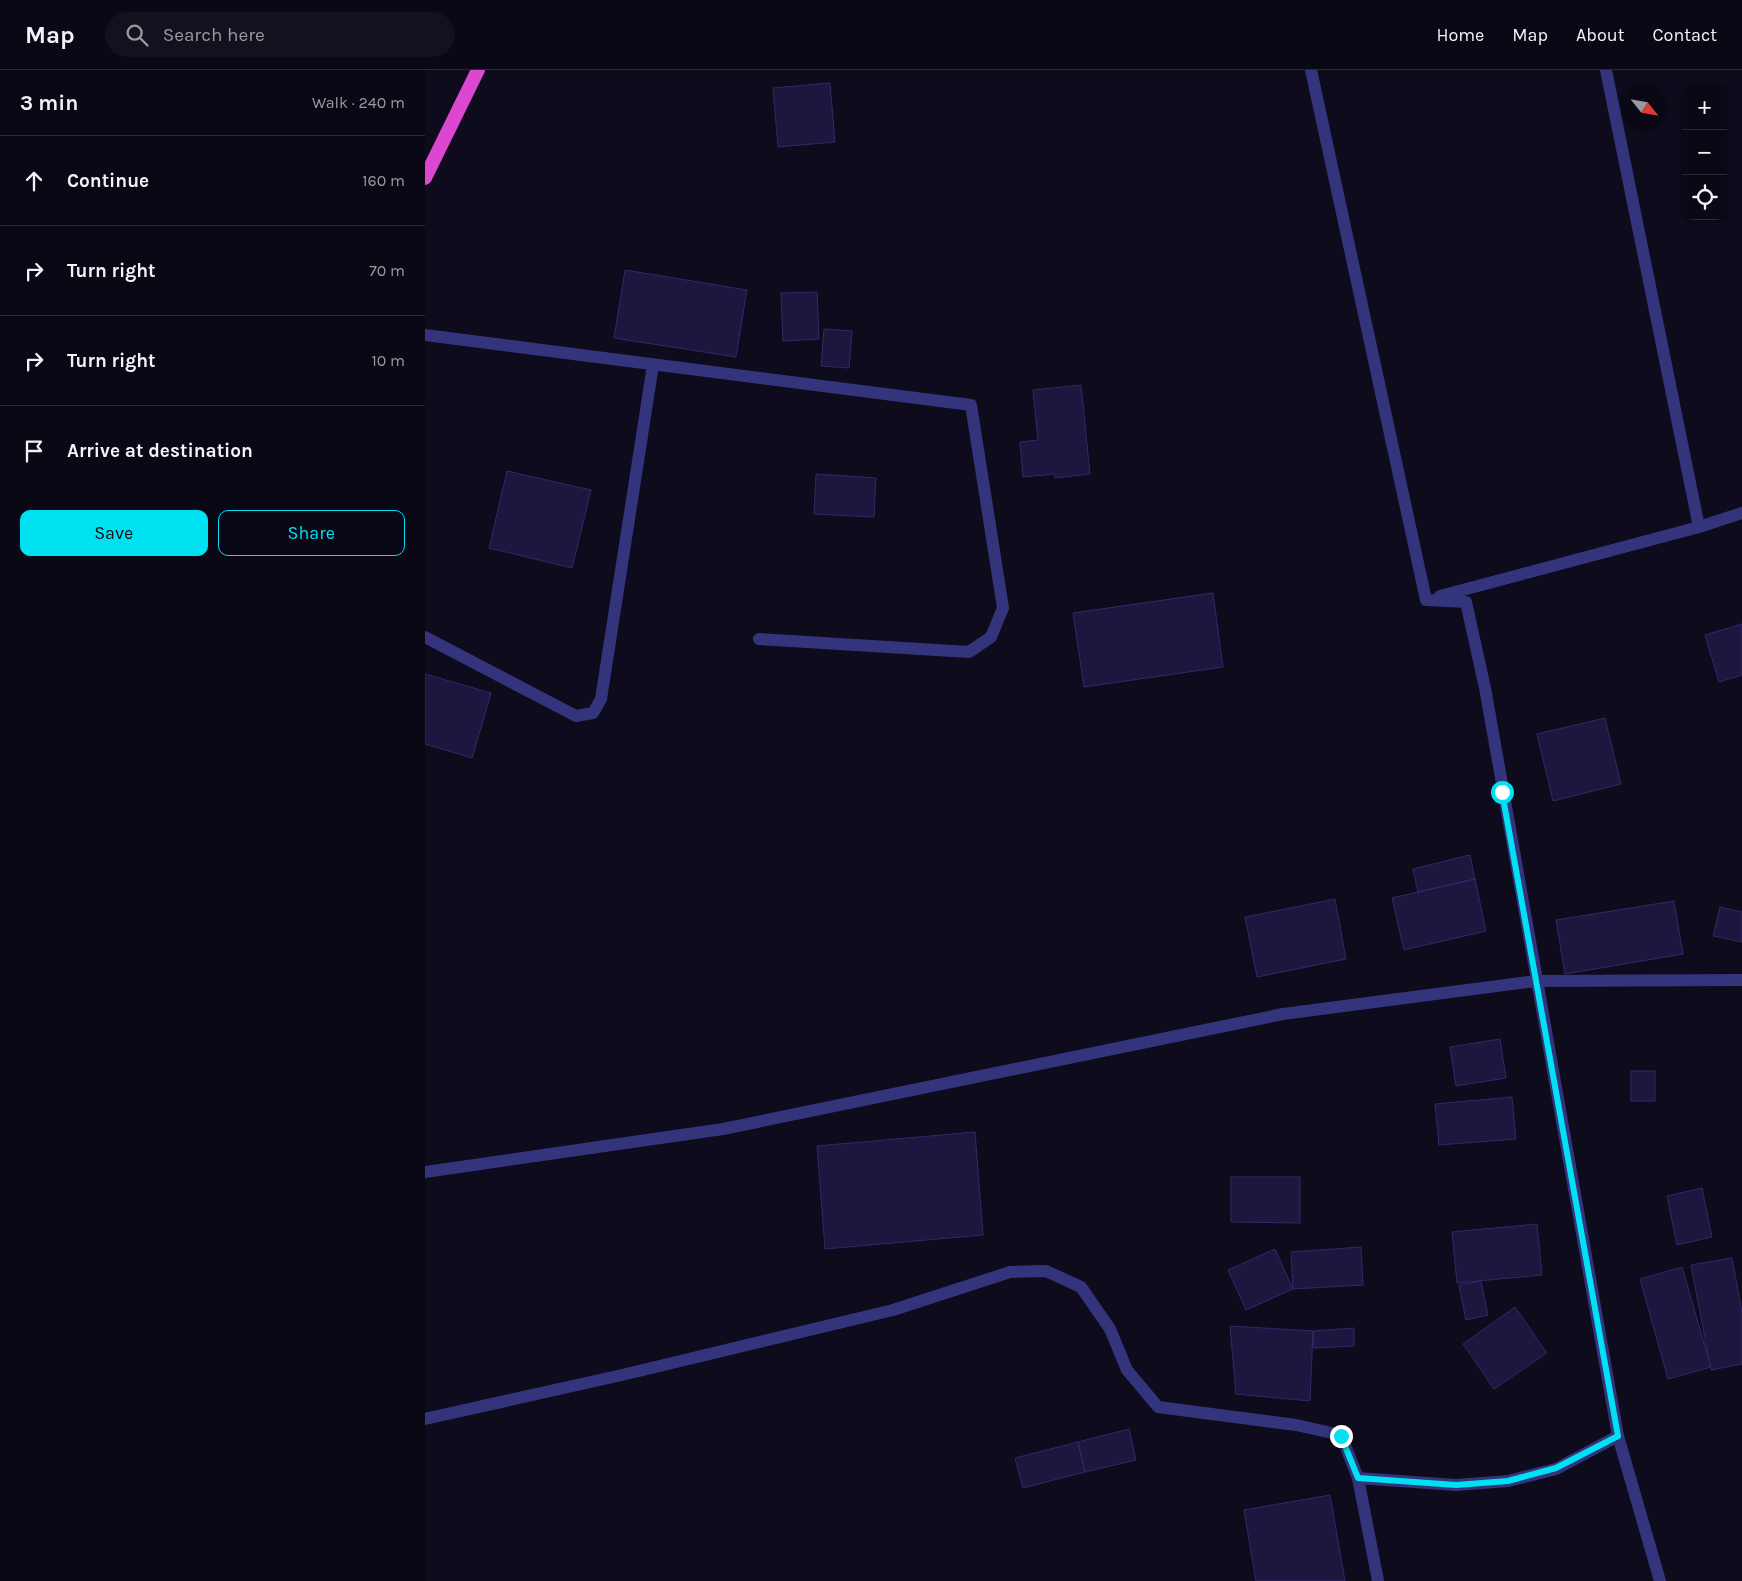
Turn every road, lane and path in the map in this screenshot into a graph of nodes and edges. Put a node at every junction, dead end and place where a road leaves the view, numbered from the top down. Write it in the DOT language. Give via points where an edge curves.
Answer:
graph roads {
  1 [pos="478,70"];
  2 [pos="1311,70"];
  3 [pos="1606,70"];
  4 [pos="425,178"];
  5 [pos="425,336"];
  6 [pos="653,365"];
  7 [pos="1742,513"];
  8 [pos="1699,527"];
  9 [pos="1426,600"];
  10 [pos="425,637"];
  11 [pos="759,639"];
  12 [pos="1742,980"];
  13 [pos="1536,981"];
  14 [pos="425,1172"];
  15 [pos="425,1419"];
  16 [pos="1618,1436"];
  17 [pos="1358,1478"];
  18 [pos="1378,1581"];
  19 [pos="1659,1581"];
  1 -- 4 [label="highway"];
  2 -- 9 [label="street"];
  3 -- 8 [label="street"];
  5 -- 6 [label="street"];
  6 -- 10 [label="street" via="601,699 593,713 576,716"];
  6 -- 11 [label="street" via="971,406 1003,608 991,637 969,652"];
  7 -- 8 [label="street"];
  8 -- 9 [label="street"];
  9 -- 13 [label="street" via="1466,602 1485,688"];
  12 -- 13 [label="street"];
  13 -- 14 [label="street" via="1283,1014 723,1129"];
  13 -- 16 [label="street"];
  15 -- 17 [label="street" via="893,1310 1010,1272 1046,1271 1081,1287 1110,1329 1127,1370 1158,1407 1296,1425 1341,1436"];
  16 -- 17 [label="street" via="1556,1468 1508,1481 1456,1485"];
  16 -- 19 [label="street"];
  17 -- 18 [label="street"];
}
